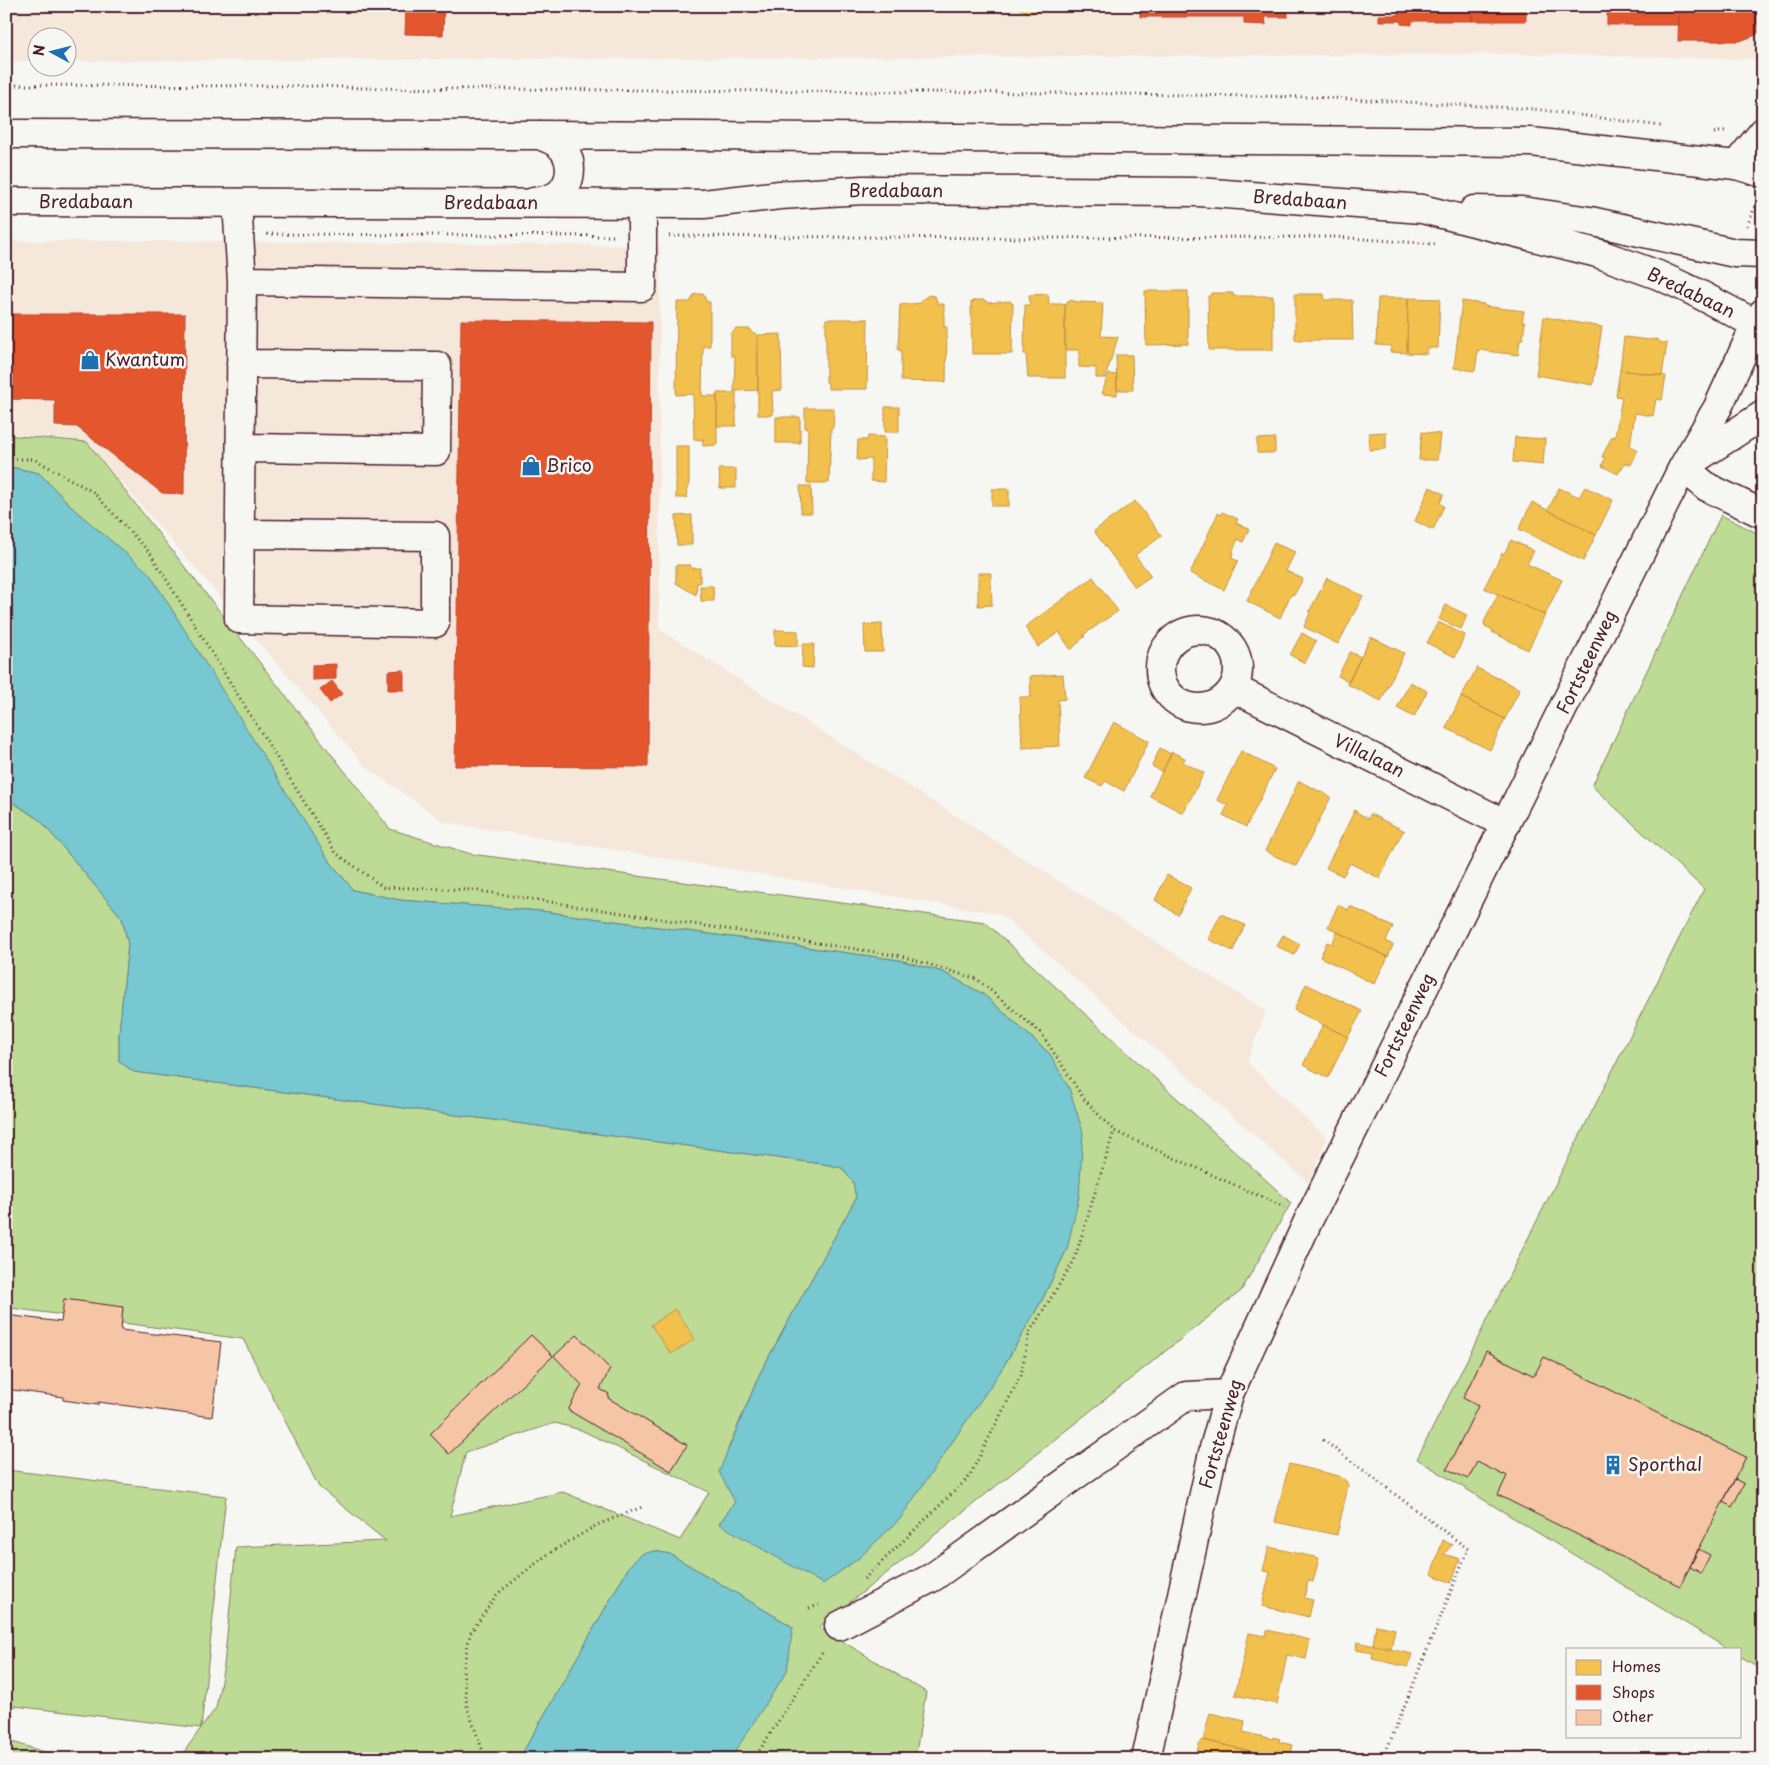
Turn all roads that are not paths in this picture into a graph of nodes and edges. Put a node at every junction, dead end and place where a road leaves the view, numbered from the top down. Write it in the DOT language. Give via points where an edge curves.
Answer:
graph roads {
  1 [pos="1763,132"];
  2 [pos="6,134"];
  3 [pos="540,135"];
  4 [pos="1736,165"];
  5 [pos="1763,173"];
  6 [pos="6,202"];
  7 [pos="237,202"];
  8 [pos="528,204"];
  9 [pos="642,204"];
  10 [pos="1422,209"];
  11 [pos="1763,245"];
  12 [pos="1735,253"];
  13 [pos="1763,254"];
  14 [pos="242,281"];
  15 [pos="1760,322"];
  16 [pos="241,364"];
  17 [pos="1763,415"];
  18 [pos="241,448"];
  19 [pos="1683,467"];
  20 [pos="1763,514"];
  21 [pos="240,534"];
  22 [pos="1233,688"];
  23 [pos="1506,824"];
  24 [pos="1229,1394"];
  25 [pos="834,1614"];
  26 [pos="1146,1759"];
  1 -- 4 [label="main road"];
  2 -- 3 [label="main road"];
  3 -- 4 [label="main road" via="1531,142"];
  3 -- 8 [label="main road" via="557,143 568,155 571,170 560,194"];
  4 -- 5 [label="main road"];
  6 -- 7 [label="main road, Bredabaan"];
  7 -- 8 [label="main road, Bredabaan"];
  7 -- 14 [label="main road"];
  8 -- 9 [label="main road, Bredabaan"];
  9 -- 10 [label="main road, Bredabaan" via="704,204 780,194 872,190 1199,192"];
  9 -- 14 [label="main road" via="642,287"];
  10 -- 12 [label="main road" via="1522,210 1590,221"];
  10 -- 15 [label="main road, Bredabaan" via="1597,253 1658,275"];
  11 -- 12 [label="main road"];
  12 -- 13 [label="main road"];
  14 -- 16 [label="main road"];
  15 -- 19 [label="main road, Fortsteenweg" via="1718,407"];
  16 -- 18 [label="main road"];
  16 -- 18 [label="main road" via="437,366 437,395 436,451"];
  17 -- 19 [label="main road"];
  18 -- 21 [label="main road"];
  19 -- 20 [label="main road" via="1707,487"];
  19 -- 23 [label="main road, Fortsteenweg"];
  21 -- 21 [label="main road" via="435,536 436,623 239,619"];
  22 -- 23 [label="main road, Villalaan"];
  23 -- 24 [label="main road, Fortsteenweg" via="1309,1218"];
  24 -- 25 [label="main road" via="1186,1396 933,1577"];
  24 -- 26 [label="main road, Fortsteenweg" via="1214,1448"];
}
